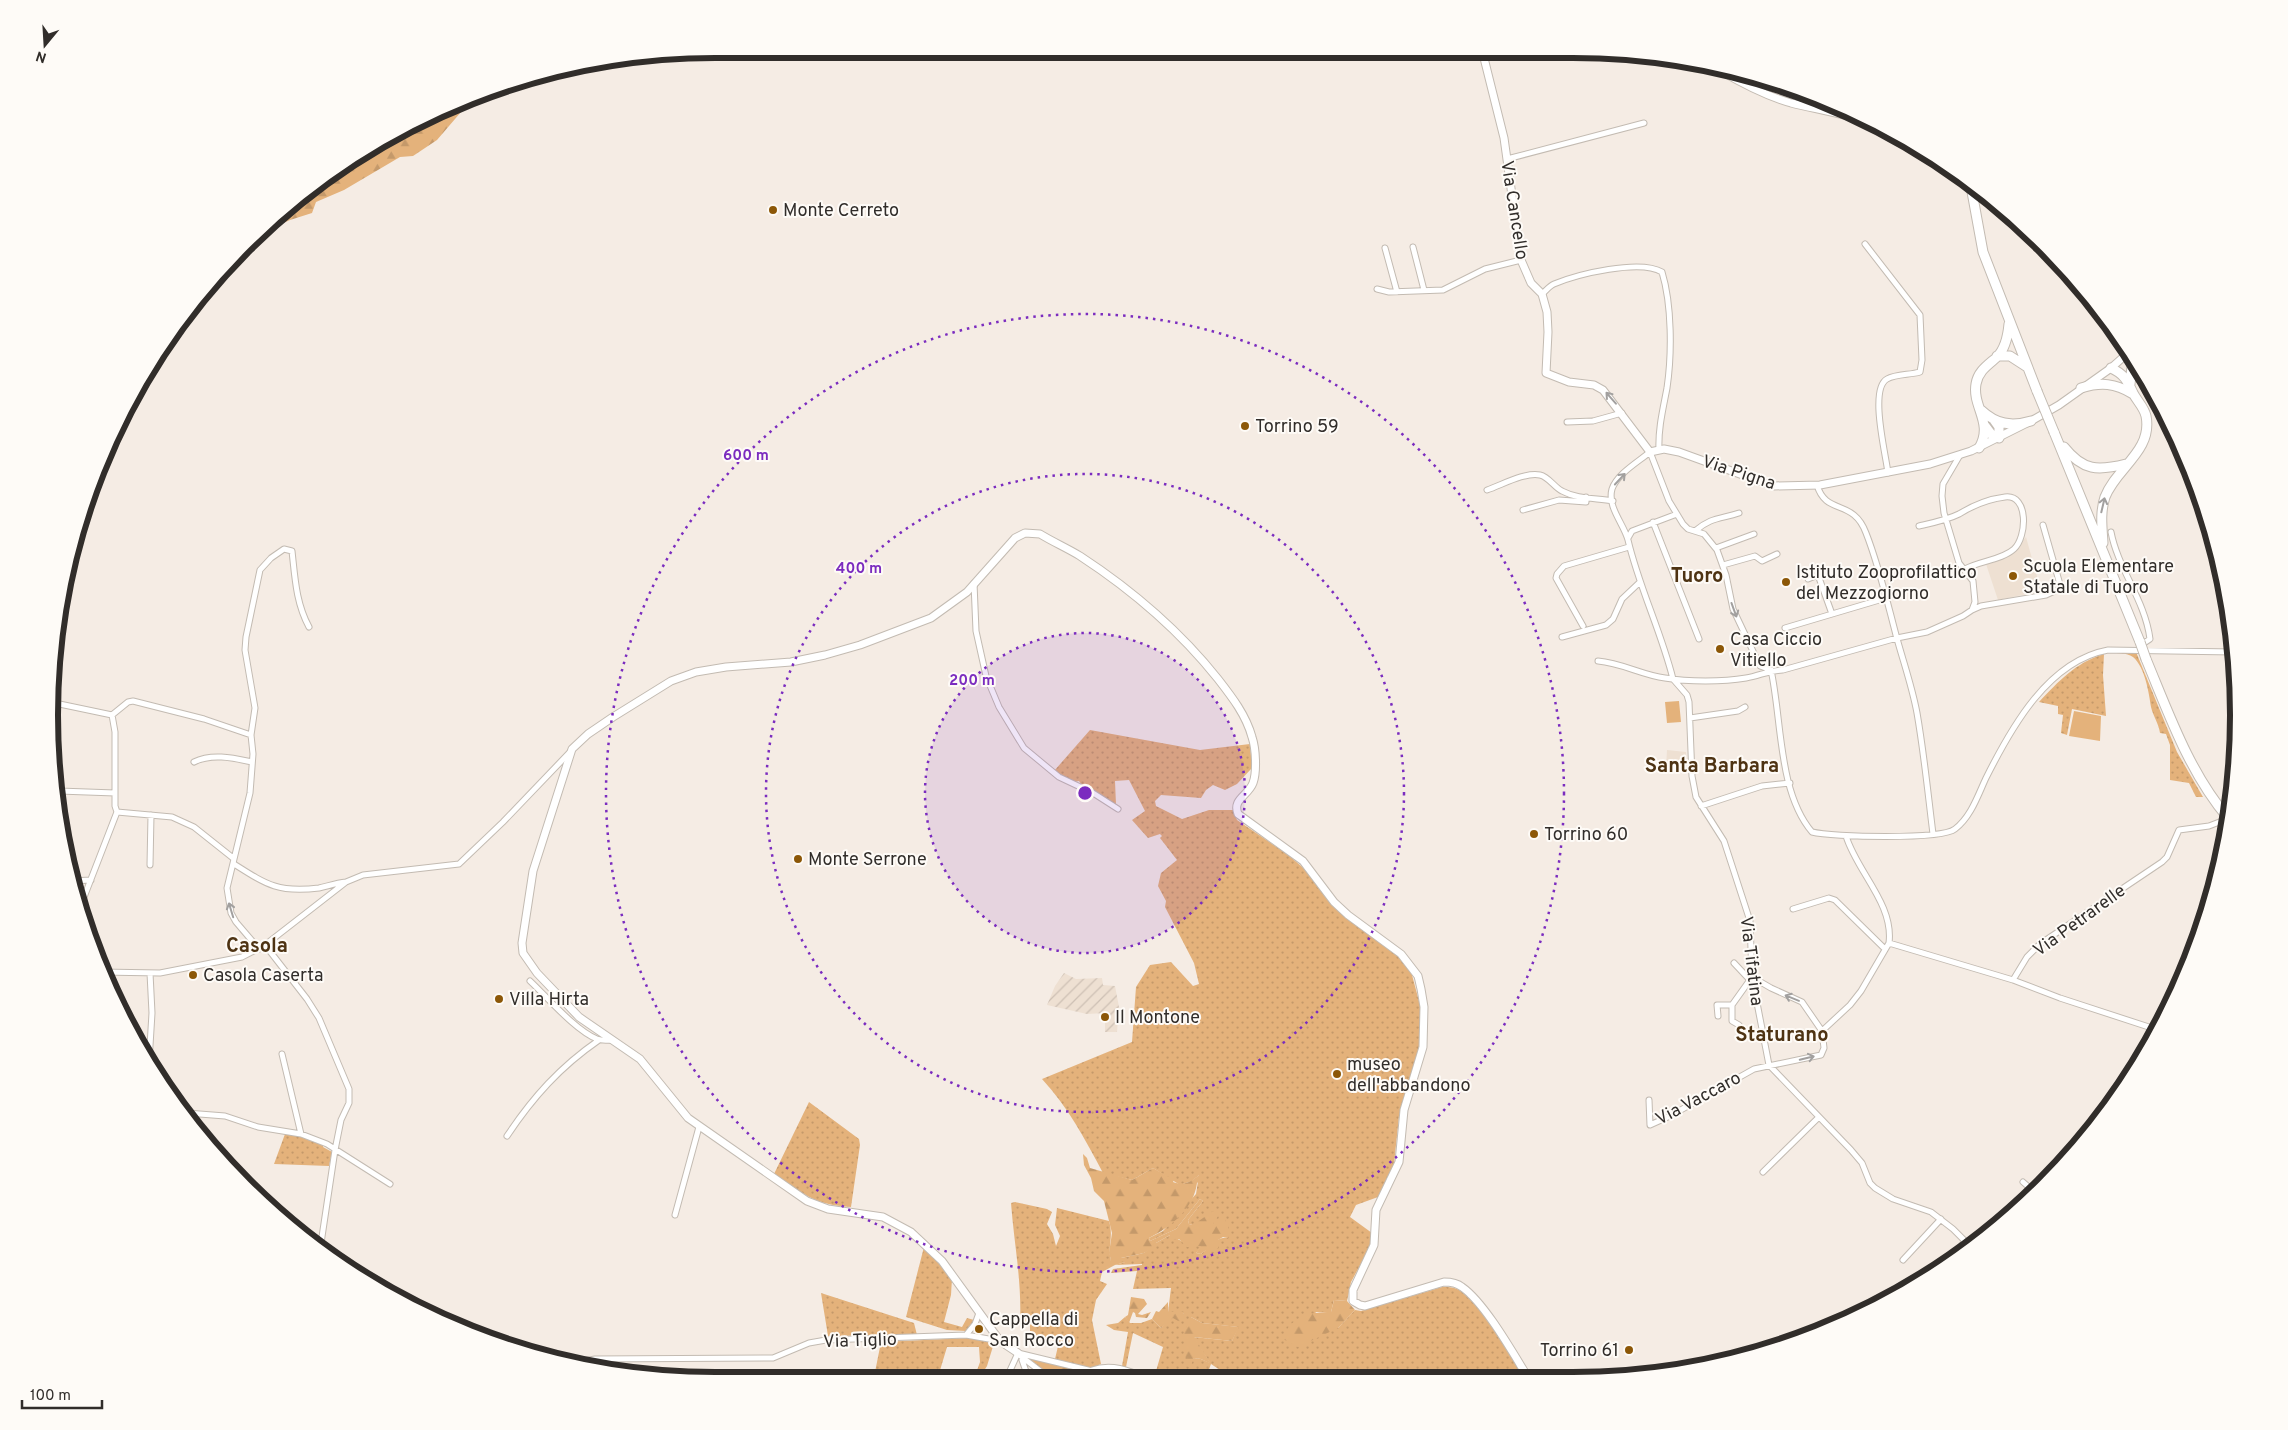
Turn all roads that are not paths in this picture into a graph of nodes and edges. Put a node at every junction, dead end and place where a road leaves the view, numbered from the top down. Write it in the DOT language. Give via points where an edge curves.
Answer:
graph roads {
  1 [pos="1484,58"];
  2 [pos="1734,78"];
  3 [pos="1835,112"];
  4 [pos="1644,123"];
  5 [pos="1507,159"];
  6 [pos="1971,191"];
  7 [pos="1865,244"];
  8 [pos="1413,247"];
  9 [pos="1385,248"];
  10 [pos="1521,260"];
  11 [pos="1377,289"];
  12 [pos="1424,290"];
  13 [pos="1397,292"];
  14 [pos="1542,294"];
  15 [pos="2009,321"];
  16 [pos="1998,356"];
  17 [pos="2124,356"];
  18 [pos="2027,367"];
  19 [pos="2131,367"];
  20 [pos="2111,368"];
  21 [pos="2126,386"];
  22 [pos="2081,388"];
  23 [pos="1981,409"];
  24 [pos="1622,413"];
  25 [pos="1994,419"];
  26 [pos="1566,422"];
  27 [pos="2031,422"];
  28 [pos="1984,426"];
  29 [pos="2055,435"];
  30 [pos="1999,438"];
  31 [pos="1979,448"];
  32 [pos="1658,450"];
  33 [pos="1650,452"];
  34 [pos="1960,455"];
  35 [pos="2126,464"];
  36 [pos="1888,473"];
  37 [pos="1817,485"];
  38 [pos="1487,490"];
  39 [pos="1586,497"];
  40 [pos="1612,501"];
  41 [pos="1523,510"];
  42 [pos="1739,513"];
  43 [pos="1677,514"];
  44 [pos="1946,518"];
  45 [pos="1653,522"];
  46 [pos="2043,525"];
  47 [pos="1918,526"];
  48 [pos="1696,531"];
  49 [pos="2111,532"];
  50 [pos="1754,534"];
  51 [pos="1628,539"];
  52 [pos="1629,546"];
  53 [pos="1716,548"];
  54 [pos="2104,553"];
  55 [pos="1777,554"];
  56 [pos="1723,565"];
  57 [pos="1964,569"];
  58 [pos="1808,579"];
  59 [pos="1640,582"];
  60 [pos="974,583"];
  61 [pos="1886,598"];
  62 [pos="1972,610"];
  63 [pos="1832,614"];
  64 [pos="1583,626"];
  65 [pos="309,627"];
  66 [pos="1785,628"];
  67 [pos="1562,637"];
  68 [pos="1897,638"];
  69 [pos="1699,639"];
  70 [pos="2128,650"];
  71 [pos="2227,652"];
  72 [pos="1598,661"];
  73 [pos="1771,670"];
  74 [pos="1673,679"];
  75 [pos="58,704"];
  76 [pos="1745,706"];
  77 [pos="112,715"];
  78 [pos="1690,718"];
  79 [pos="251,735"];
  80 [pos="572,750"];
  81 [pos="194,762"];
  82 [pos="252,762"];
  83 [pos="1790,783"];
  84 [pos="62,791"];
  85 [pos="115,793"];
  86 [pos="1701,806"];
  87 [pos="1118,808"];
  88 [pos="117,812"];
  89 [pos="2223,813"];
  90 [pos="151,815"];
  91 [pos="2222,820"];
  92 [pos="1933,834"];
  93 [pos="1846,836"];
  94 [pos="234,861"];
  95 [pos="150,865"];
  96 [pos="91,880"];
  97 [pos="79,881"];
  98 [pos="346,882"];
  99 [pos="84,898"];
  100 [pos="1793,909"];
  101 [pos="1889,943"];
  102 [pos="265,945"];
  103 [pos="259,949"];
  104 [pos="1885,949"];
  105 [pos="1734,964"];
  106 [pos="110,972"];
  107 [pos="150,973"];
  108 [pos="1750,978"];
  109 [pos="2013,980"];
  110 [pos="530,981"];
  111 [pos="1732,1005"];
  112 [pos="1718,1016"];
  113 [pos="1739,1025"];
  114 [pos="2151,1028"];
  115 [pos="1822,1031"];
  116 [pos="599,1040"];
  117 [pos="613,1040"];
  118 [pos="150,1050"];
  119 [pos="282,1054"];
  120 [pos="1769,1065"];
  121 [pos="1649,1100"];
  122 [pos="192,1113"];
  123 [pos="1818,1118"];
  124 [pos="699,1127"];
  125 [pos="301,1134"];
  126 [pos="507,1136"];
  127 [pos="335,1150"];
  128 [pos="1763,1172"];
  129 [pos="2023,1182"];
  130 [pos="390,1184"];
  131 [pos="2030,1188"];
  132 [pos="675,1215"];
  133 [pos="1941,1219"];
  134 [pos="321,1241"];
  135 [pos="1965,1241"];
  136 [pos="1962,1245"];
  137 [pos="1903,1260"];
  138 [pos="979,1313"];
  139 [pos="966,1335"];
  140 [pos="1000,1341"];
  141 [pos="1018,1353"];
  142 [pos="588,1360"];
  143 [pos="1091,1371"];
  144 [pos="1009,1372"];
  145 [pos="1027,1372"];
  146 [pos="1042,1372"];
  147 [pos="1095,1372"];
  148 [pos="1130,1372"];
  149 [pos="1525,1372"];
  1 -- 5 [label="street, Via Cancello"];
  2 -- 3 [label="street" via="1790,103"];
  4 -- 5 [label="street"];
  5 -- 10 [label="street, Via Cancello"];
  6 -- 15 [label="highway" via="1983,252"];
  7 -- 36 [label="street" via="1920,315 1920,372 1885,379 1880,386 1879,413"];
  8 -- 12 [label="street"];
  9 -- 13 [label="street"];
  10 -- 12 [label="street" via="1485,269 1443,290"];
  10 -- 14 [label="street, Via Cancello" via="1531,283"];
  11 -- 13 [label="street"];
  12 -- 13 [label="street"];
  24 -- 14 [label="street, Via Cancello, one-way" via="1604,390 1546,373 1547,312"];
  14 -- 32 [label="street" via="1554,284 1609,270 1656,268 1662,272 1670,326 1667,386"];
  15 -- 16 [label="highway" via="2005,343"];
  15 -- 18 [label="highway"];
  16 -- 18 [label="highway" via="2010,356"];
  16 -- 23 [label="highway" via="1979,374 1975,391"];
  17 -- 20 [label="street, Via Pigna"];
  18 -- 29 [label="highway, bridge"];
  19 -- 21 [label="highway"];
  20 -- 21 [label="highway" via="2120,372"];
  20 -- 22 [label="street, Via Pigna"];
  21 -- 22 [label="highway" via="2102,384"];
  21 -- 35 [label="highway" via="2146,416 2141,448"];
  22 -- 27 [label="street, Via Pigna"];
  23 -- 25 [label="highway"];
  23 -- 28 [label="highway"];
  24 -- 26 [label="street"];
  24 -- 33 [label="street, Via Cancello"];
  25 -- 27 [label="highway" via="2017,425"];
  25 -- 30 [label="highway" via="1999,427"];
  27 -- 30 [label="street, Via Pigna"];
  28 -- 30 [label="highway"];
  28 -- 31 [label="highway" via="1985,435"];
  29 -- 35 [label="highway" via="2073,458 2089,467 2103,469"];
  29 -- 54 [label="highway"];
  30 -- 31 [label="street, Via Pigna"];
  31 -- 34 [label="street, Via Pigna"];
  32 -- 33 [label="street, Via Pigna"];
  32 -- 37 [label="street, Via Pigna" via="1679,452 1773,486"];
  40 -- 33 [label="street, one-way" via="1615,483"];
  33 -- 43 [label="street" via="1669,502"];
  34 -- 36 [label="street, Via Pigna"];
  34 -- 44 [label="street" via="1943,484"];
  54 -- 35 [label="highway, one-way" via="2100,518 2105,497"];
  36 -- 37 [label="street, Via Pigna"];
  37 -- 61 [label="street" via="1828,503 1852,511 1861,522"];
  38 -- 39 [label="street" via="1539,475 1562,491"];
  39 -- 40 [label="street"];
  39 -- 41 [label="street" via="1586,502 1559,500"];
  40 -- 51 [label="street"];
  42 -- 48 [label="street" via="1717,517"];
  43 -- 45 [label="street"];
  43 -- 48 [label="street" via="1688,529"];
  44 -- 47 [label="street"];
  44 -- 57 [label="street" via="1959,563"];
  44 -- 57 [label="street" via="2006,497 2013,497 2021,507 2024,529 2018,545 2012,551"];
  45 -- 51 [label="street" via="1632,531"];
  45 -- 69 [label="street"];
  46 -- 62 [label="street" via="2061,588 2046,595"];
  48 -- 53 [label="street" via="1704,534"];
  49 -- 70 [label="street" via="2149,630 2147,643"];
  50 -- 53 [label="street"];
  51 -- 52 [label="street"];
  52 -- 59 [label="street"];
  52 -- 64 [label="street" via="1564,566 1557,574 1556,578"];
  53 -- 56 [label="street"];
  54 -- 89 [label="highway, bridge" via="2175,731"];
  55 -- 56 [label="street" via="1762,561 1755,556"];
  56 -- 73 [label="street, one-way" via="1733,609 1760,666"];
  57 -- 62 [label="street" via="1973,581 1975,602"];
  58 -- 63 [label="street" via="1818,575"];
  59 -- 67 [label="street" via="1622,599 1613,619 1606,625"];
  59 -- 74 [label="street"];
  60 -- 80 [label="street" via="959,599 931,618 860,645 791,662 696,672 671,681 588,734"];
  60 -- 87 [label="street" via="976,631 986,676 1024,748 1059,777"];
  60 -- 149 [label="street" via="1015,538 1025,533 1040,534 1080,557 1140,600 1179,634 1239,706 1253,738 1254,764 1253,782 1239,799 1238,814 1303,861 1334,902 1401,954 1418,976 1421,989 1423,1047 1404,1110 1399,1162 1376,1210 1374,1245 1353,1290 1353,1300 1365,1306 1444,1282 1454,1282 1472,1296"];
  61 -- 63 [label="street"];
  61 -- 68 [label="street"];
  62 -- 68 [label="street" via="1927,632"];
  63 -- 66 [label="street"];
  65 -- 79 [label="street" via="293,578 292,551 284,549 260,570 249,619 246,650 255,708"];
  68 -- 73 [label="street" via="1783,670"];
  68 -- 92 [label="street" via="1917,712"];
  70 -- 71 [label="street"];
  70 -- 92 [label="street" via="2088,655 2056,677 2005,739 1968,816 1950,832"];
  72 -- 74 [label="street" via="1616,662 1639,672"];
  73 -- 74 [label="street" via="1734,680"];
  73 -- 83 [label="street"];
  74 -- 78 [label="street, Via Tifatina" via="1687,695"];
  75 -- 77 [label="street"];
  76 -- 78 [label="street" via="1738,711"];
  77 -- 79 [label="street" via="133,701"];
  77 -- 85 [label="street"];
  78 -- 86 [label="street, Via Tifatina" via="1692,776"];
  79 -- 82 [label="street"];
  80 -- 98 [label="street" via="459,864 363,875"];
  80 -- 117 [label="street" via="533,871 523,953 579,1017"];
  81 -- 82 [label="street" via="213,756"];
  82 -- 94 [label="street" via="250,793"];
  83 -- 86 [label="street" via="1762,786"];
  83 -- 93 [label="street" via="1798,814 1812,832"];
  84 -- 85 [label="street"];
  85 -- 88 [label="street"];
  86 -- 108 [label="street, Via Tifatina" via="1724,841 1750,921"];
  88 -- 90 [label="street"];
  88 -- 96 [label="street"];
  90 -- 94 [label="street" via="172,816 194,827"];
  90 -- 95 [label="street"];
  91 -- 109 [label="street, Via Petrarelle" via="2209,826 2179,830 2167,857 2040,944 2027,957"];
  92 -- 93 [label="street"];
  93 -- 101 [label="street" via="1851,854 1875,891 1888,919"];
  94 -- 98 [label="street" via="279,889 306,889"];
  103 -- 94 [label="street, one-way" via="231,913 227,888"];
  96 -- 97 [label="street"];
  96 -- 99 [label="street"];
  98 -- 102 [label="street"];
  100 -- 104 [label="street" via="1829,898 1835,900"];
  101 -- 104 [label="street"];
  101 -- 109 [label="street"];
  102 -- 103 [label="street"];
  102 -- 127 [label="street" via="319,1018 349,1088 349,1103 341,1120"];
  103 -- 107 [label="street" via="242,957"];
  104 -- 115 [label="street" via="1861,991"];
  105 -- 108 [label="street"];
  106 -- 107 [label="street"];
  107 -- 118 [label="street"];
  108 -- 111 [label="street"];
  115 -- 108 [label="street, one-way" via="1802,1002"];
  108 -- 120 [label="street, Via Tifatina"];
  109 -- 114 [label="street"];
  110 -- 116 [label="street" via="569,1019"];
  111 -- 112 [label="street" via="1717,1004"];
  111 -- 113 [label="street" via="1732,1021"];
  120 -- 115 [label="street, one-way" via="1821,1055 1824,1048"];
  116 -- 117 [label="street"];
  116 -- 126 [label="street" via="537,1094"];
  117 -- 124 [label="street" via="650,1069 678,1108"];
  119 -- 125 [label="street"];
  120 -- 121 [label="street, Via Vaccaro" via="1731,1080 1650,1125"];
  120 -- 123 [label="street"];
  122 -- 125 [label="street" via="225,1116 258,1127"];
  123 -- 128 [label="street"];
  123 -- 133 [label="street" via="1851,1150 1862,1163 1870,1183 1882,1193 1926,1209"];
  124 -- 132 [label="street"];
  124 -- 138 [label="street" via="807,1201 828,1210 883,1217 898,1223 942,1261"];
  125 -- 127 [label="street"];
  127 -- 130 [label="street"];
  127 -- 134 [label="street"];
  129 -- 131 [label="street"];
  133 -- 135 [label="street"];
  133 -- 137 [label="street"];
  135 -- 136 [label="street"];
  138 -- 139 [label="street"];
  138 -- 140 [label="street"];
  139 -- 140 [label="street, Via Tiglio"];
  139 -- 142 [label="street, Via Tiglio" via="826,1340 809,1343 773,1358"];
  140 -- 141 [label="street"];
  141 -- 143 [label="street"];
  141 -- 144 [label="street"];
  141 -- 145 [label="street"];
  141 -- 146 [label="street"];
  143 -- 147 [label="street"];
  143 -- 148 [label="street" via="1100,1367"];
}
